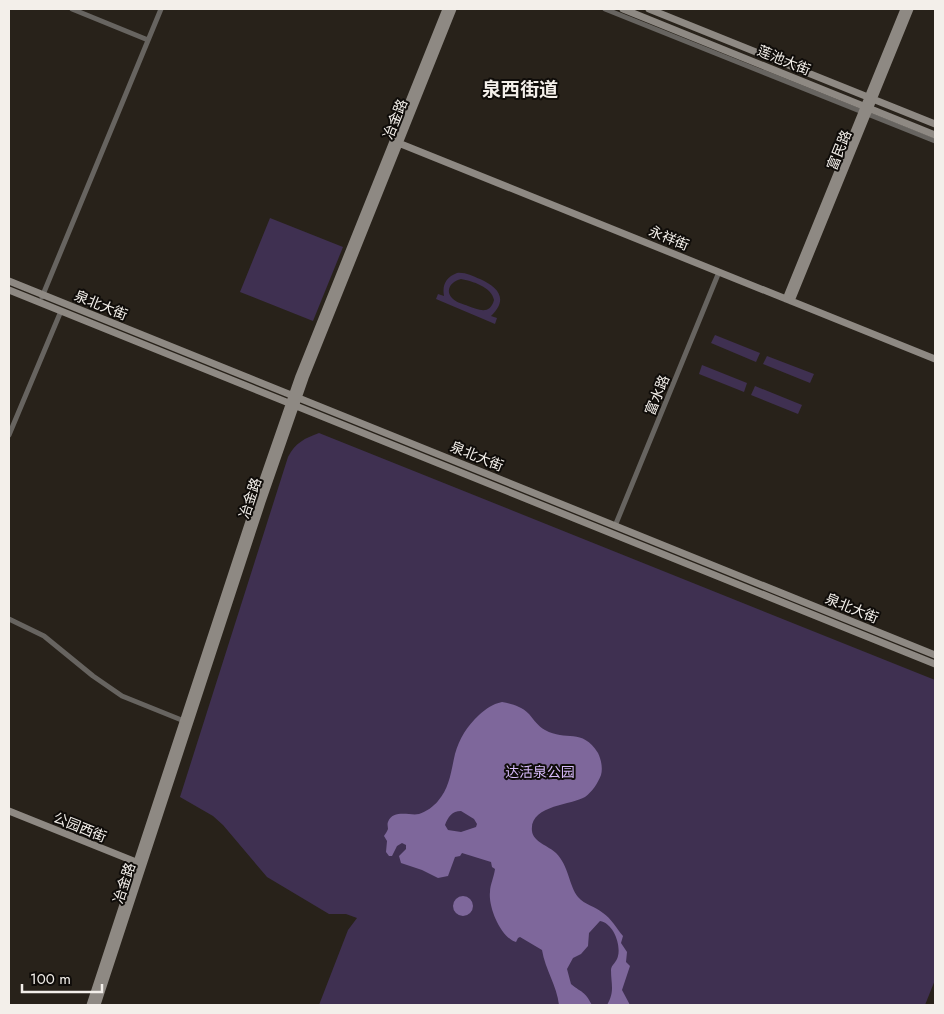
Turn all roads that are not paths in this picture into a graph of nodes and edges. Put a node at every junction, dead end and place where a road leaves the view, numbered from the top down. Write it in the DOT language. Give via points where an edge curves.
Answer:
graph roads {
  1 [pos="72,9"];
  2 [pos="161,9"];
  3 [pos="446,9"];
  4 [pos="453,9"];
  5 [pos="606,9"];
  6 [pos="623,9"];
  7 [pos="649,9"];
  8 [pos="904,9"];
  9 [pos="910,9"];
  10 [pos="148,40"];
  11 [pos="871,98"];
  12 [pos="866,110"];
  13 [pos="935,124"];
  14 [pos="935,134"];
  15 [pos="935,140"];
  16 [pos="396,142"];
  17 [pos="719,272"];
  18 [pos="9,281"];
  19 [pos="9,290"];
  20 [pos="43,294"];
  21 [pos="789,300"];
  22 [pos="40,303"];
  23 [pos="61,311"];
  24 [pos="935,359"];
  25 [pos="295,396"];
  26 [pos="292,405"];
  27 [pos="9,436"];
  28 [pos="615,526"];
  29 [pos="9,619"];
  30 [pos="935,655"];
  31 [pos="935,664"];
  32 [pos="184,721"];
  33 [pos="9,811"];
  34 [pos="140,864"];
  35 [pos="90,1005"];
  36 [pos="97,1005"];
  1 -- 10 [label="street"];
  2 -- 10 [label="street"];
  3 -- 16 [label="street, 冶金路"];
  4 -- 16 [label="street, 冶金路"];
  5 -- 12 [label="street"];
  6 -- 12 [label="street, 莲池大街"];
  7 -- 11 [label="street, 莲池大街"];
  8 -- 11 [label="street, 富民路"];
  9 -- 11 [label="street, 富民路"];
  10 -- 20 [label="street"];
  11 -- 12 [label="street, 富民路"];
  11 -- 13 [label="street, 莲池大街"];
  12 -- 14 [label="street, 莲池大街"];
  12 -- 15 [label="street"];
  12 -- 21 [label="street, 富民路"];
  16 -- 17 [label="street, 永祥街"];
  16 -- 25 [label="street, 冶金路"];
  17 -- 21 [label="street, 永祥街"];
  17 -- 28 [label="street, 富水路"];
  18 -- 20 [label="street, 泉北大街"];
  19 -- 22 [label="street, 泉北大街"];
  20 -- 22 [label="street"];
  20 -- 25 [label="street, 泉北大街"];
  21 -- 24 [label="street, 永祥街"];
  22 -- 23 [label="street, 泉北大街"];
  23 -- 26 [label="street, 泉北大街"];
  23 -- 27 [label="street"];
  25 -- 26 [label="street, 冶金路"];
  25 -- 28 [label="street, 泉北大街"];
  26 -- 31 [label="street, 泉北大街"];
  26 -- 32 [label="street, 冶金路"];
  26 -- 34 [label="street, 冶金路"];
  28 -- 30 [label="street, 泉北大街"];
  29 -- 32 [label="street" via="44,636 122,696"];
  32 -- 34 [label="street, 冶金路"];
  33 -- 34 [label="street, 公园西街"];
  34 -- 35 [label="street, 冶金路"];
  34 -- 36 [label="street, 冶金路"];
}
